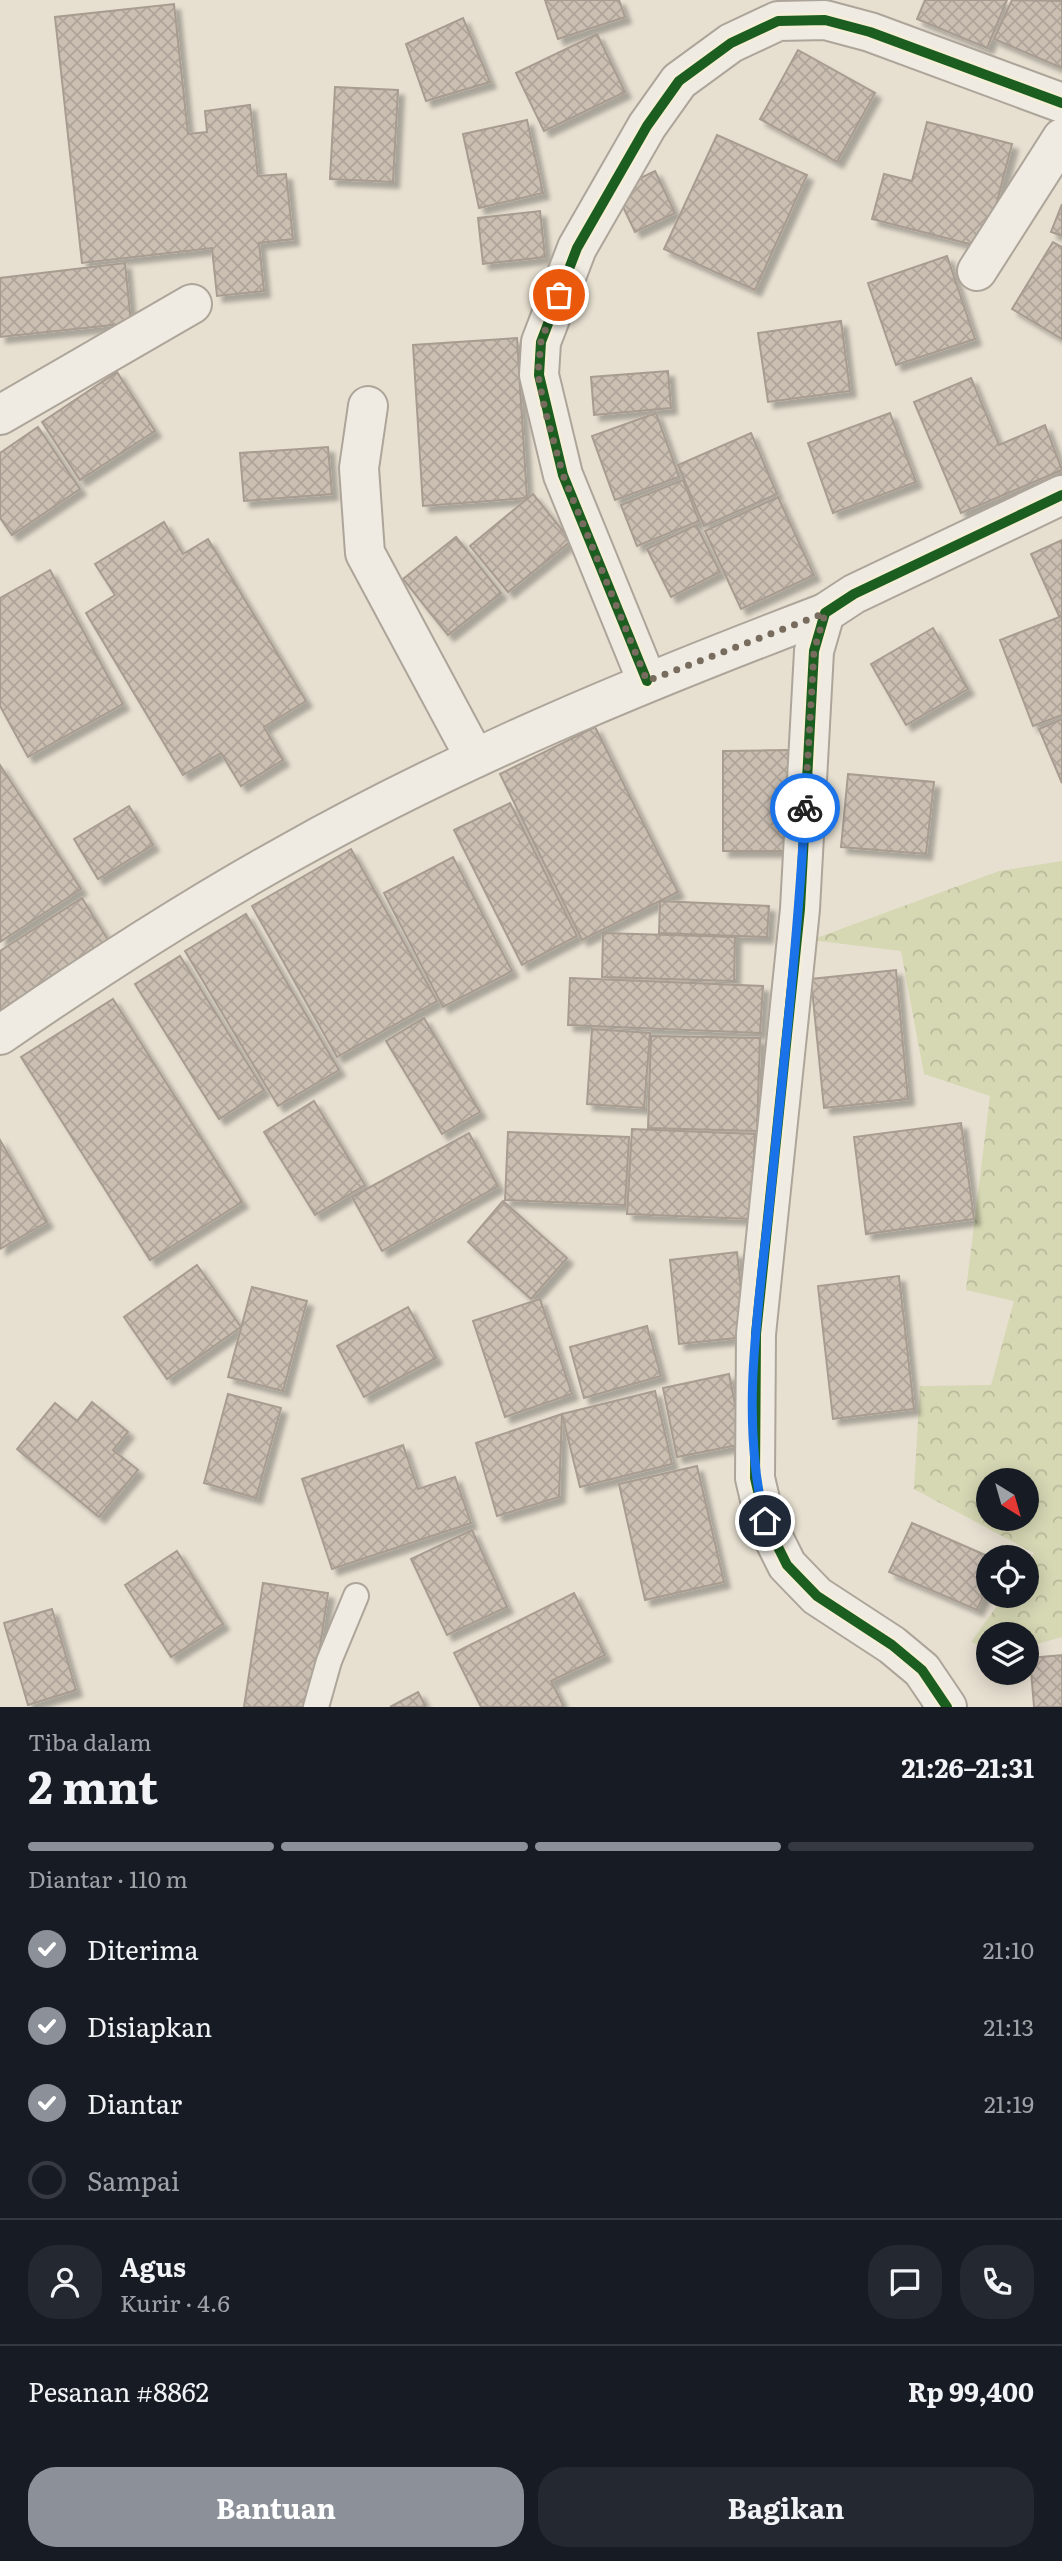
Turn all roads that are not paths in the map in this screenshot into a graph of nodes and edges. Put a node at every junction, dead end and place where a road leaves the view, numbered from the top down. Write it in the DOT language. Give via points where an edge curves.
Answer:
graph roads {
  1 [pos="1062,103"];
  2 [pos="1062,138"];
  3 [pos="977,271"];
  4 [pos="192,304"];
  5 [pos="368,406"];
  6 [pos="0,415"];
  7 [pos="1062,495"];
  8 [pos="825,613"];
  9 [pos="647,681"];
  10 [pos="475,758"];
  11 [pos="0,1035"];
  12 [pos="356,1596"];
  13 [pos="316,1707"];
  14 [pos="947,1707"];
  1 -- 9 [label="street" via="870,32 825,20 778,21 730,43 671,92 577,248 541,341 538,375 563,475"];
  2 -- 3 [label="street"];
  4 -- 6 [label="street"];
  5 -- 10 [label="street" via="359,468 365,552"];
  7 -- 8 [label="street" via="854,594"];
  8 -- 9 [label="street"];
  8 -- 14 [label="street" via="814,651 800,909 756,1334 755,1478 765,1521 788,1565 817,1596 922,1670"];
  9 -- 10 [label="street"];
  10 -- 11 [label="street" via="251,875 122,951"];
  12 -- 13 [label="lane"];
}
